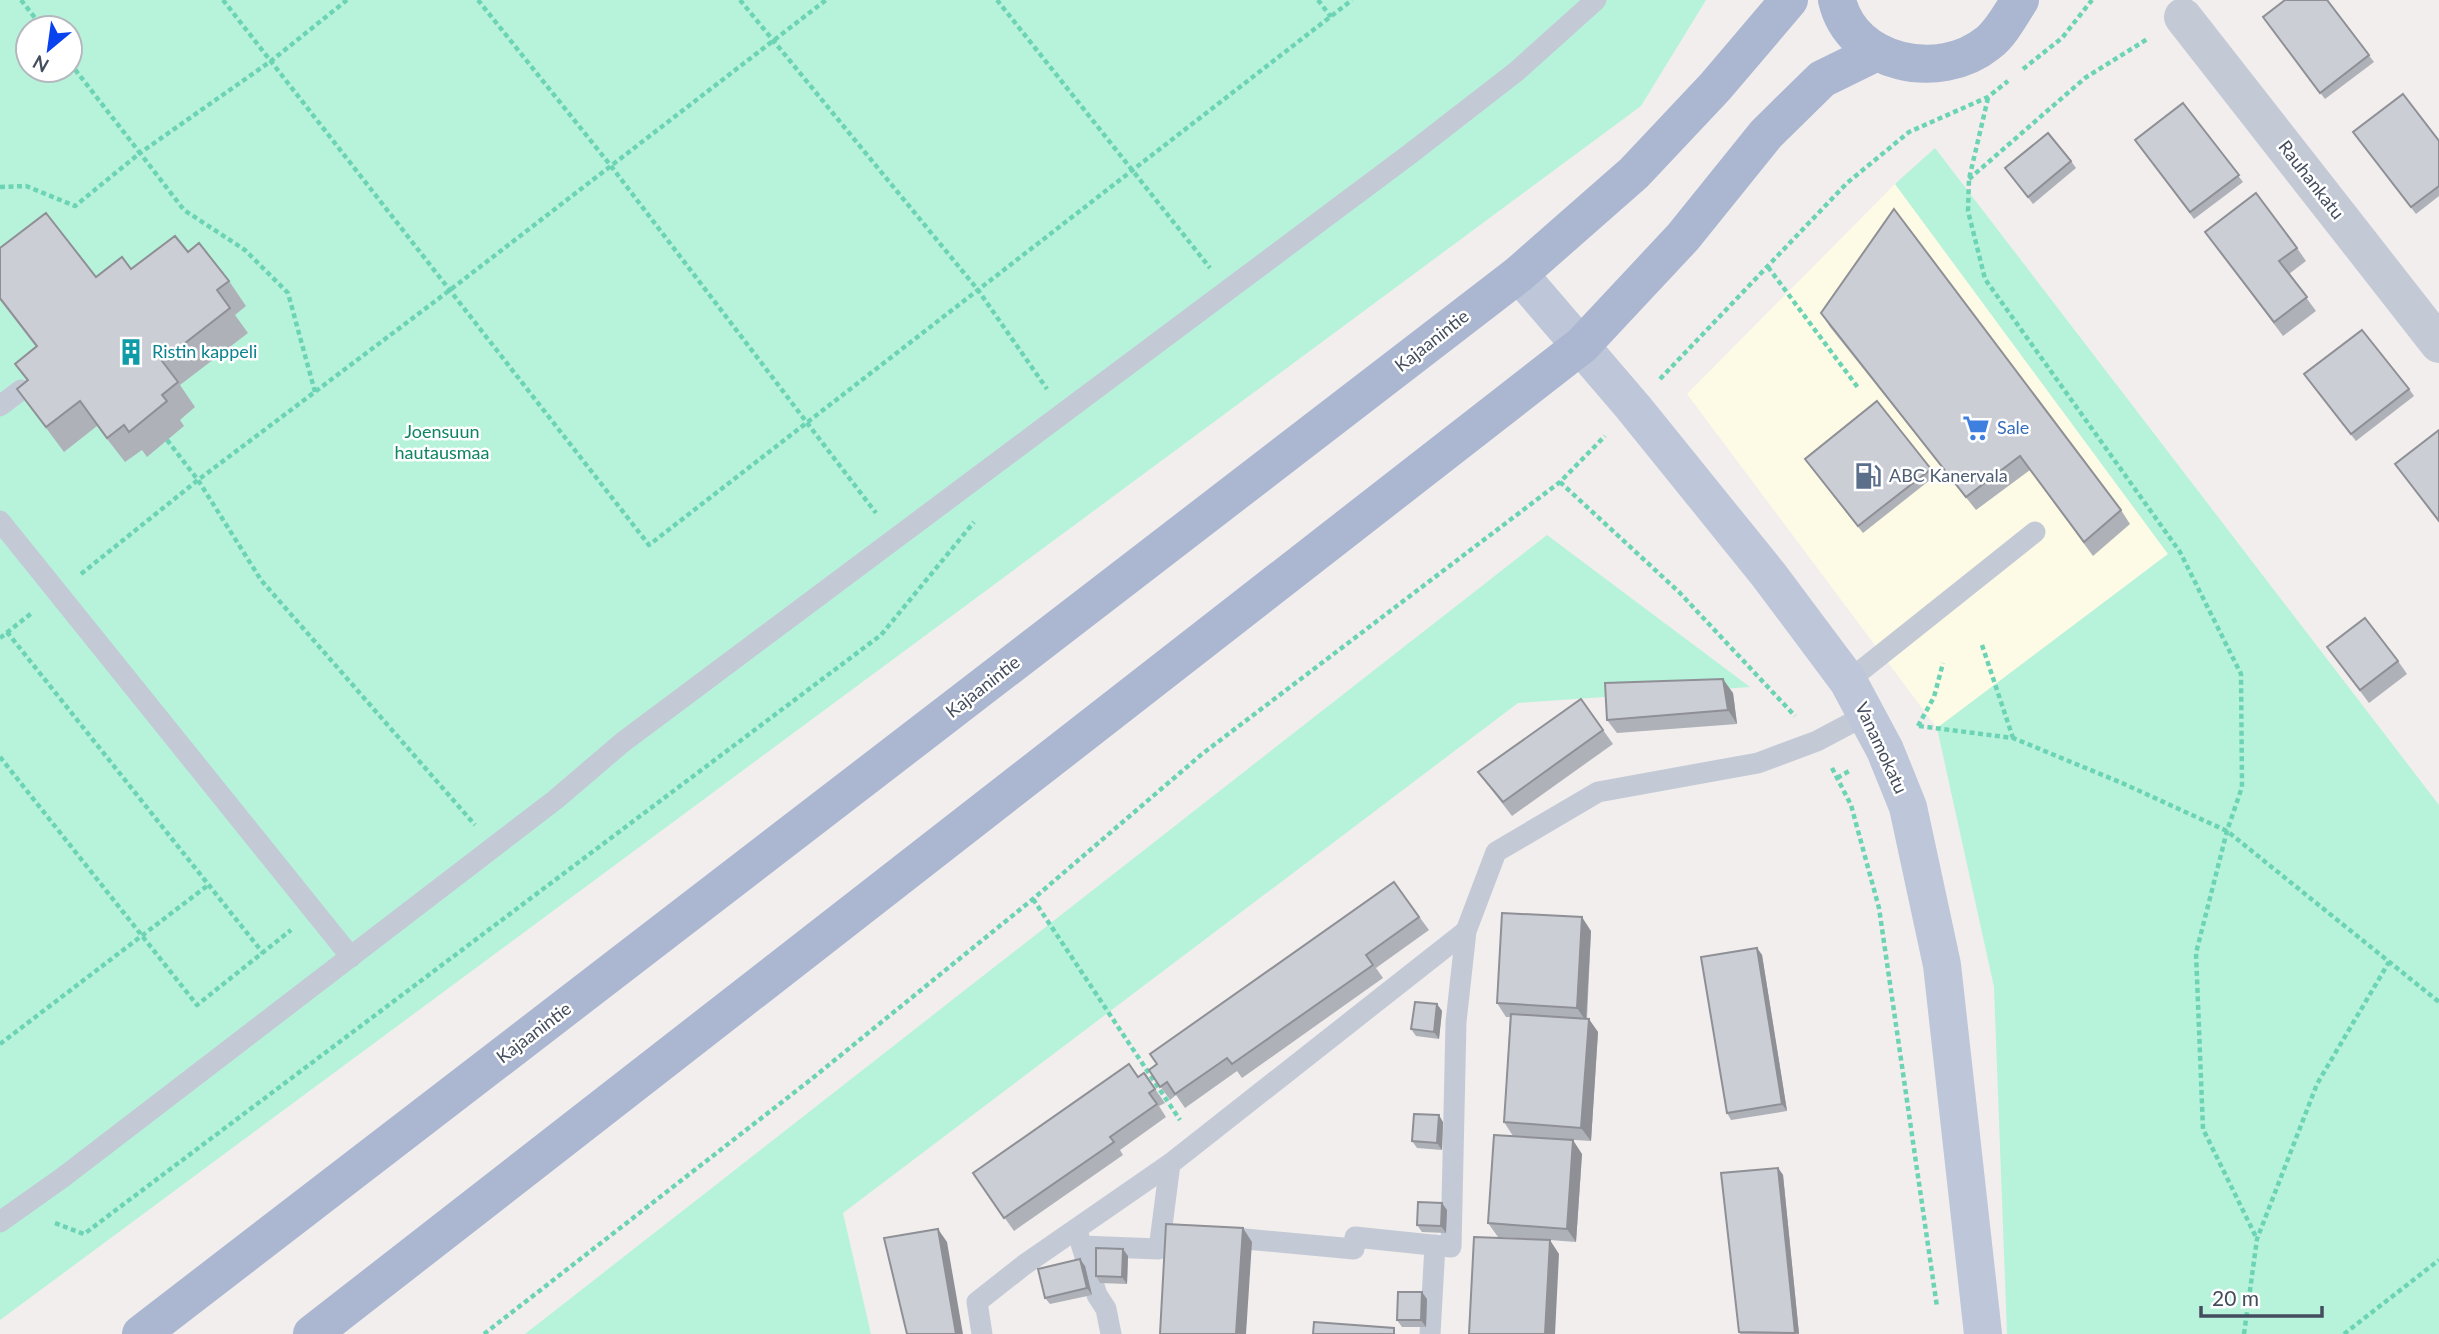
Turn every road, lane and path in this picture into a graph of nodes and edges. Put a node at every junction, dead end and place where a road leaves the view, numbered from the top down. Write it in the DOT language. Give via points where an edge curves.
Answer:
graph roads {
  1 [pos="21,0"];
  2 [pos="223,0"];
  3 [pos="347,0"];
  4 [pos="478,0"];
  5 [pos="740,0"];
  6 [pos="826,0"];
  7 [pos="997,0"];
  8 [pos="1318,0"];
  9 [pos="1352,0"];
  10 [pos="1596,0"];
  11 [pos="1789,0"];
  12 [pos="1837,0"];
  13 [pos="2016,4"];
  14 [pos="32,14"];
  15 [pos="1331,17"];
  16 [pos="2183,17"];
  17 [pos="772,42"];
  18 [pos="1877,52"];
  19 [pos="271,61"];
  20 [pos="84,81"];
  21 [pos="1988,97"];
  22 [pos="1909,132"];
  23 [pos="140,153"];
  24 [pos="611,166"];
  25 [pos="1132,171"];
  26 [pos="1969,180"];
  27 [pos="0,187"];
  28 [pos="1768,267"];
  29 [pos="1519,274"];
  30 [pos="450,290"];
  31 [pos="978,290"];
  32 [pos="1228,290"];
  33 [pos="2439,344"];
  34 [pos="1581,345"];
  35 [pos="1859,389"];
  36 [pos="21,390"];
  37 [pos="315,392"];
  38 [pos="0,406"];
  39 [pos="1633,407"];
  40 [pos="1063,413"];
  41 [pos="807,422"];
  42 [pos="167,440"];
  43 [pos="198,480"];
  44 [pos="1560,482"];
  45 [pos="976,519"];
  46 [pos="0,522"];
  47 [pos="2035,533"];
  48 [pos="895,539"];
  49 [pos="57,593"];
  50 [pos="7,632"];
  51 [pos="0,638"];
  52 [pos="1982,645"];
  53 [pos="1943,663"];
  54 [pos="1848,681"];
  55 [pos="1868,714"];
  56 [pos="1918,726"];
  57 [pos="1911,732"];
  58 [pos="2013,738"];
  59 [pos="1817,741"];
  60 [pos="0,757"];
  61 [pos="2227,831"];
  62 [pos="494,847"];
  63 [pos="207,886"];
  64 [pos="1033,899"];
  65 [pos="314,911"];
  66 [pos="1466,931"];
  67 [pos="142,935"];
  68 [pos="263,953"];
  69 [pos="351,957"];
  70 [pos="2389,962"];
  71 [pos="2439,1002"];
  72 [pos="0,1044"];
  73 [pos="1196,1143"];
  74 [pos="1170,1164"];
  75 [pos="18,1209"];
  76 [pos="0,1222"];
  77 [pos="1161,1232"];
  78 [pos="1079,1238"];
  79 [pos="2257,1239"];
  80 [pos="1435,1245"];
  81 [pos="2439,1260"];
  82 [pos="1938,1312"];
  83 [pos="141,1334"];
  84 [pos="312,1334"];
  85 [pos="484,1334"];
  86 [pos="982,1334"];
  87 [pos="1111,1334"];
  88 [pos="1430,1334"];
  89 [pos="1983,1334"];
  90 [pos="2244,1334"];
  91 [pos="2344,1334"];
  1 -- 14 [label="path"];
  2 -- 19 [label="path"];
  3 -- 19 [label="path"];
  4 -- 24 [label="path"];
  5 -- 17 [label="path"];
  6 -- 17 [label="path"];
  7 -- 25 [label="path"];
  8 -- 15 [label="path"];
  9 -- 15 [label="path"];
  10 -- 32 [label="lane" via="1517,71"];
  11 -- 29 [label="main road, Kajaanintie" via="1715,88 1634,173"];
  12 -- 18 [label="main road" via="1854,32"];
  13 -- 18 [label="main road" via="1989,43 1954,62 1914,66"];
  15 -- 25 [label="path"];
  16 -- 26 [label="path" via="2085,78"];
  16 -- 33 [label="street, Rauhankatu"];
  17 -- 24 [label="path"];
  17 -- 31 [label="path"];
  18 -- 34 [label="main road" via="1822,79 1766,134 1683,237"];
  19 -- 23 [label="path"];
  19 -- 30 [label="path"];
  20 -- 23 [label="path"];
  21 -- 26 [label="path"];
  22 -- 28 [label="path" via="1847,183"];
  23 -- 27 [label="path" via="75,206 26,186"];
  23 -- 37 [label="path" via="184,210 245,250 288,293"];
  24 -- 30 [label="path"];
  24 -- 41 [label="path"];
  25 -- 31 [label="path"];
  25 -- 32 [label="path"];
  26 -- 61 [label="path" via="1968,211 1985,279 2180,552 2241,674 2242,787"];
  28 -- 35 [label="path"];
  28 -- 39 [label="path"];
  29 -- 34 [label="street, Vanamokatu"];
  29 -- 83 [label="main road, Kajaanintie"];
  30 -- 37 [label="path"];
  30 -- 41 [label="path" via="649,545"];
  31 -- 40 [label="path"];
  31 -- 41 [label="path"];
  32 -- 40 [label="lane"];
  34 -- 39 [label="street, Vanamokatu"];
  34 -- 84 [label="main road"];
  36 -- 38 [label="lane"];
  37 -- 43 [label="path"];
  39 -- 44 [label="path"];
  39 -- 54 [label="street, Vanamokatu"];
  40 -- 48 [label="lane"];
  41 -- 48 [label="path"];
  42 -- 43 [label="path"];
  43 -- 49 [label="path"];
  43 -- 62 [label="path" via="261,580"];
  44 -- 59 [label="path" via="1679,592"];
  44 -- 64 [label="path" via="1202,754"];
  45 -- 75 [label="path" via="881,635 84,1234"];
  46 -- 49 [label="lane"];
  47 -- 54 [label="lane"];
  48 -- 62 [label="lane" via="623,742"];
  49 -- 50 [label="path"];
  49 -- 65 [label="lane"];
  50 -- 51 [label="path"];
  50 -- 63 [label="path"];
  52 -- 58 [label="path"];
  53 -- 56 [label="path" via="1934,697"];
  54 -- 55 [label="street, Vanamokatu"];
  55 -- 59 [label="lane"];
  55 -- 89 [label="street, Vanamokatu" via="1908,807 1942,965"];
  56 -- 57 [label="path"];
  56 -- 58 [label="path"];
  58 -- 61 [label="path"];
  59 -- 66 [label="lane" via="1758,763 1598,793 1496,852"];
  59 -- 82 [label="path" via="1851,804 1879,908"];
  60 -- 67 [label="path"];
  61 -- 70 [label="path"];
  61 -- 79 [label="path" via="2196,953 2203,1129"];
  62 -- 69 [label="lane"];
  63 -- 67 [label="path"];
  63 -- 68 [label="path"];
  64 -- 73 [label="path"];
  64 -- 85 [label="path" via="809,1081"];
  65 -- 68 [label="path"];
  65 -- 69 [label="lane"];
  66 -- 73 [label="lane"];
  66 -- 80 [label="lane" via="1456,1022 1451,1247"];
  67 -- 68 [label="path" via="197,1005"];
  67 -- 72 [label="path"];
  69 -- 75 [label="lane"];
  70 -- 71 [label="path"];
  70 -- 79 [label="path" via="2317,1084"];
  73 -- 74 [label="lane"];
  74 -- 77 [label="lane"];
  74 -- 78 [label="lane"];
  75 -- 76 [label="lane"];
  77 -- 78 [label="lane" via="1159,1249"];
  77 -- 80 [label="lane" via="1354,1249 1355,1237"];
  78 -- 86 [label="lane" via="977,1302"];
  78 -- 87 [label="lane" via="1097,1295 1107,1309"];
  79 -- 90 [label="path"];
  80 -- 88 [label="lane"];
  81 -- 91 [label="path"];
}
